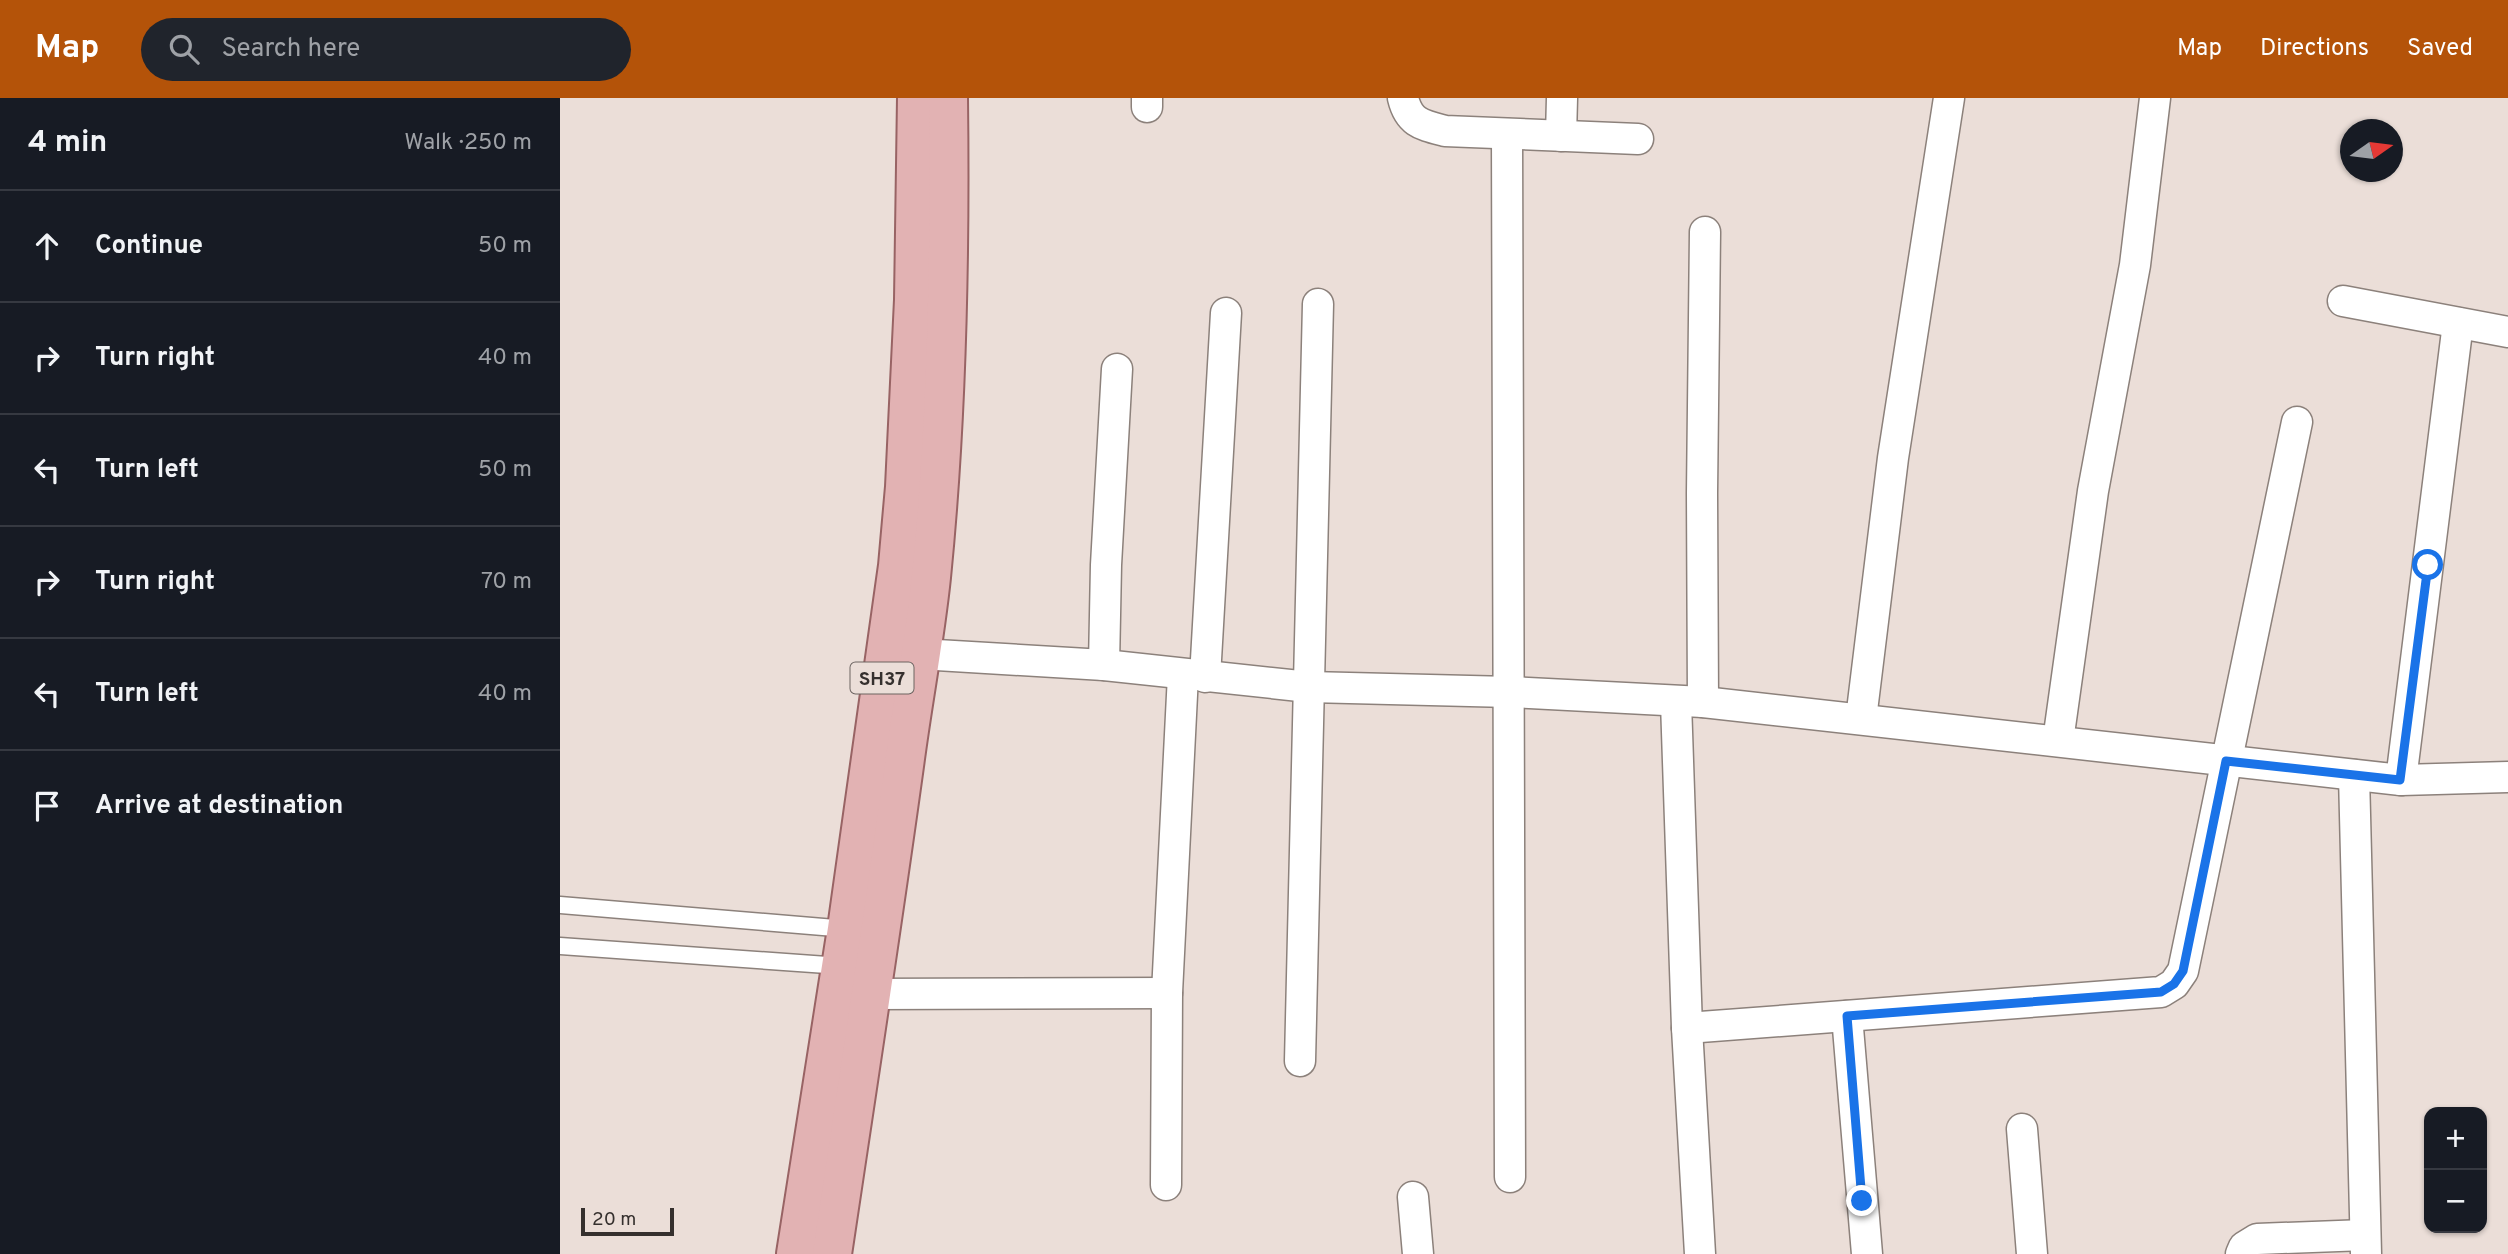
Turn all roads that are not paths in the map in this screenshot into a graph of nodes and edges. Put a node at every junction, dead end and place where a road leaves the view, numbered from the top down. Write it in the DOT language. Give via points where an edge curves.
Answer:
graph roads {
  1 [pos="917,98"];
  2 [pos="948,98"];
  3 [pos="1403,98"];
  4 [pos="1562,98"];
  5 [pos="1949,98"];
  6 [pos="2155,98"];
  7 [pos="1507,134"];
  8 [pos="1561,136"];
  9 [pos="1638,139"];
  10 [pos="1704,232"];
  11 [pos="2343,301"];
  12 [pos="1318,304"];
  13 [pos="1226,313"];
  14 [pos="2458,323"];
  15 [pos="2508,332"];
  16 [pos="1117,369"];
  17 [pos="2297,422"];
  18 [pos="920,654"];
  19 [pos="1104,665"];
  20 [pos="1194,676"];
  21 [pos="1309,687"];
  22 [pos="1510,692"];
  23 [pos="1689,702"];
  24 [pos="1861,719"];
  25 [pos="2059,741"];
  26 [pos="2226,761"];
  27 [pos="2354,775"];
  28 [pos="2508,776"];
  29 [pos="2400,780"];
  30 [pos="560,905"];
  31 [pos="847,929"];
  32 [pos="560,946"];
  33 [pos="841,966"];
  34 [pos="1167,993"];
  35 [pos="872,994"];
  36 [pos="1847,1016"];
  37 [pos="1687,1028"];
  38 [pos="1300,1061"];
  39 [pos="2022,1129"];
  40 [pos="1510,1177"];
  41 [pos="1166,1185"];
  42 [pos="1413,1198"];
  43 [pos="2365,1245"];
  44 [pos="796,1254"];
  45 [pos="832,1254"];
  46 [pos="1418,1254"];
  47 [pos="1700,1254"];
  48 [pos="1867,1254"];
  49 [pos="2032,1254"];
  50 [pos="2241,1254"];
  1 -- 31 [label="main road, SH37" via="905,487"];
  2 -- 18 [label="main road, SH37" via="940,463"];
  3 -- 7 [label="street" via="1406,111 1420,124 1445,131"];
  4 -- 8 [label="street"];
  5 -- 24 [label="street" via="1893,458"];
  6 -- 25 [label="street" via="2135,265 2092,491"];
  7 -- 8 [label="street"];
  7 -- 22 [label="street"];
  8 -- 9 [label="street"];
  10 -- 23 [label="street"];
  11 -- 14 [label="street"];
  12 -- 21 [label="street"];
  13 -- 20 [label="street"];
  14 -- 15 [label="street"];
  14 -- 29 [label="street"];
  16 -- 19 [label="street"];
  17 -- 26 [label="street"];
  18 -- 19 [label="street"];
  18 -- 35 [label="main road, SH37"];
  19 -- 20 [label="street"];
  20 -- 21 [label="street"];
  20 -- 34 [label="street"];
  21 -- 22 [label="street"];
  21 -- 38 [label="street"];
  22 -- 23 [label="street"];
  22 -- 40 [label="street"];
  23 -- 24 [label="street"];
  23 -- 37 [label="street"];
  24 -- 25 [label="street"];
  25 -- 26 [label="street"];
  26 -- 27 [label="street"];
  26 -- 36 [label="street" via="2183,971 2174,984 2161,992"];
  27 -- 29 [label="street"];
  27 -- 43 [label="street"];
  28 -- 29 [label="street"];
  30 -- 31 [label="lane"];
  31 -- 33 [label="main road, SH37"];
  32 -- 33 [label="lane"];
  33 -- 44 [label="main road, SH37"];
  34 -- 35 [label="street"];
  34 -- 41 [label="street"];
  35 -- 45 [label="main road, SH37"];
  36 -- 37 [label="street"];
  36 -- 48 [label="street"];
  37 -- 47 [label="street"];
  39 -- 49 [label="street"];
  42 -- 46 [label="street"];
  43 -- 50 [label="street" via="2257,1239"];
}
